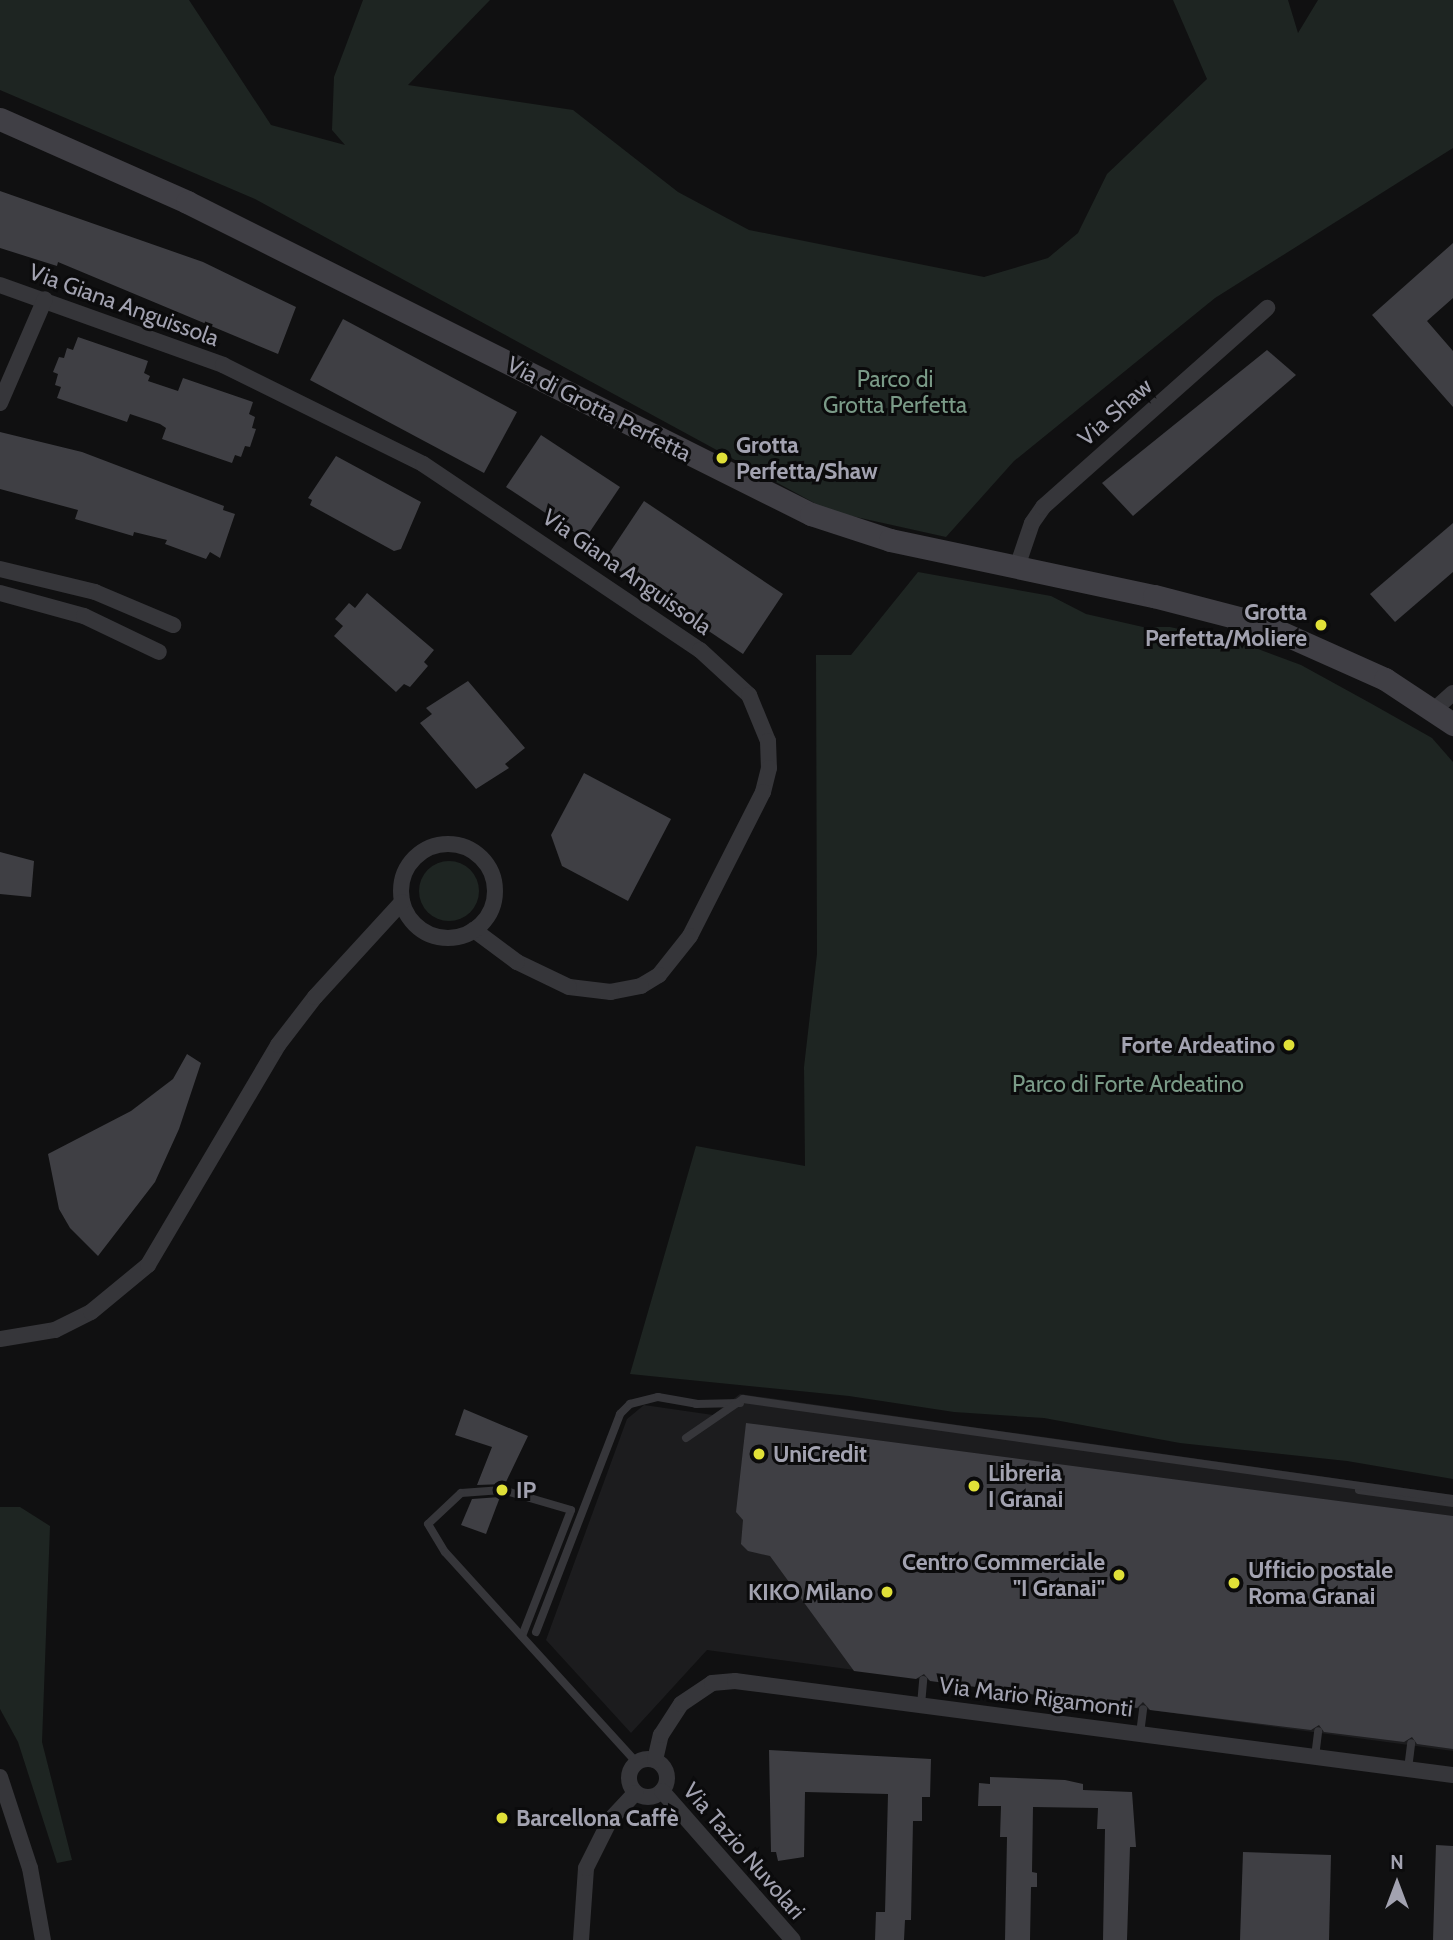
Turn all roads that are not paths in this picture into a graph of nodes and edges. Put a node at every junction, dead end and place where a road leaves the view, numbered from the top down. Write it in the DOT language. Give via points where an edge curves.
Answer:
graph roads {
  1 [pos="0,119"];
  2 [pos="0,285"];
  3 [pos="45,299"];
  4 [pos="1267,309"];
  5 [pos="0,403"];
  6 [pos="1017,567"];
  7 [pos="0,569"];
  8 [pos="0,593"];
  9 [pos="173,625"];
  10 [pos="159,652"];
  11 [pos="1453,693"];
  12 [pos="1435,709"];
  13 [pos="1453,724"];
  14 [pos="402,902"];
  15 [pos="474,930"];
  16 [pos="0,1339"];
  17 [pos="686,1438"];
  18 [pos="1453,1501"];
  19 [pos="536,1632"];
  20 [pos="522,1636"];
  21 [pos="923,1680"];
  22 [pos="920,1705"];
  23 [pos="1143,1709"];
  24 [pos="1318,1731"];
  25 [pos="1140,1734"];
  26 [pos="1411,1743"];
  27 [pos="1315,1757"];
  28 [pos="655,1760"];
  29 [pos="636,1762"];
  30 [pos="1408,1769"];
  31 [pos="1453,1775"];
  32 [pos="0,1777"];
  33 [pos="662,1791"];
  34 [pos="635,1793"];
  35 [pos="43,1940"];
  36 [pos="581,1940"];
  37 [pos="793,1940"];
  1 -- 6 [label="street, Via di Grotta Perfetta" via="187,202 785,503 861,532"];
  2 -- 3 [label="street, Via Giana Anguissola"];
  3 -- 5 [label="street"];
  3 -- 15 [label="street, Via Giana Anguissola" via="252,378 423,464 700,650 749,695 768,741 763,792 690,936 659,975 620,991 594,993 569,987 517,962"];
  4 -- 6 [label="street, Via Shaw" via="1043,507 1032,523"];
  6 -- 12 [label="street, Via di Grotta Perfetta" via="1262,624 1364,667"];
  7 -- 9 [label="street" via="95,592"];
  8 -- 10 [label="street" via="84,616"];
  11 -- 12 [label="street"];
  12 -- 13 [label="street, Via di Grotta Perfetta"];
  14 -- 15 [label="street" via="412,922 431,935 453,938"];
  14 -- 15 [label="street" via="406,869 421,852 442,845 464,847 483,860 495,891 489,913"];
  14 -- 16 [label="street" via="315,997 270,1056 148,1265 91,1312 55,1330"];
  17 -- 18 [label="lane, bridge" via="743,1399"];
  18 -- 19 [label="lane" via="757,1403 696,1404 658,1397 630,1404 620,1414"];
  20 -- 20 [label="lane" via="445,1552 428,1524 461,1493 502,1490 571,1510"];
  20 -- 29 [label="lane"];
  21 -- 22 [label="lane"];
  22 -- 25 [label="street, Via Mario Rigamonti"];
  22 -- 28 [label="street, Via Mario Rigamonti" via="717,1682 681,1704 661,1735"];
  23 -- 25 [label="lane"];
  24 -- 27 [label="lane"];
  25 -- 27 [label="street, Via Mario Rigamonti"];
  26 -- 30 [label="lane"];
  27 -- 30 [label="street, Via Mario Rigamonti"];
  28 -- 29 [label="street"];
  28 -- 33 [label="street" via="666,1771"];
  29 -- 34 [label="street" via="628,1774"];
  30 -- 31 [label="street, Via Mario Rigamonti"];
  32 -- 35 [label="street" via="30,1868"];
  33 -- 34 [label="street" via="649,1797"];
  33 -- 37 [label="street, Via Tazio Nuvolari"];
  34 -- 36 [label="street" via="610,1820 586,1868"];
}
